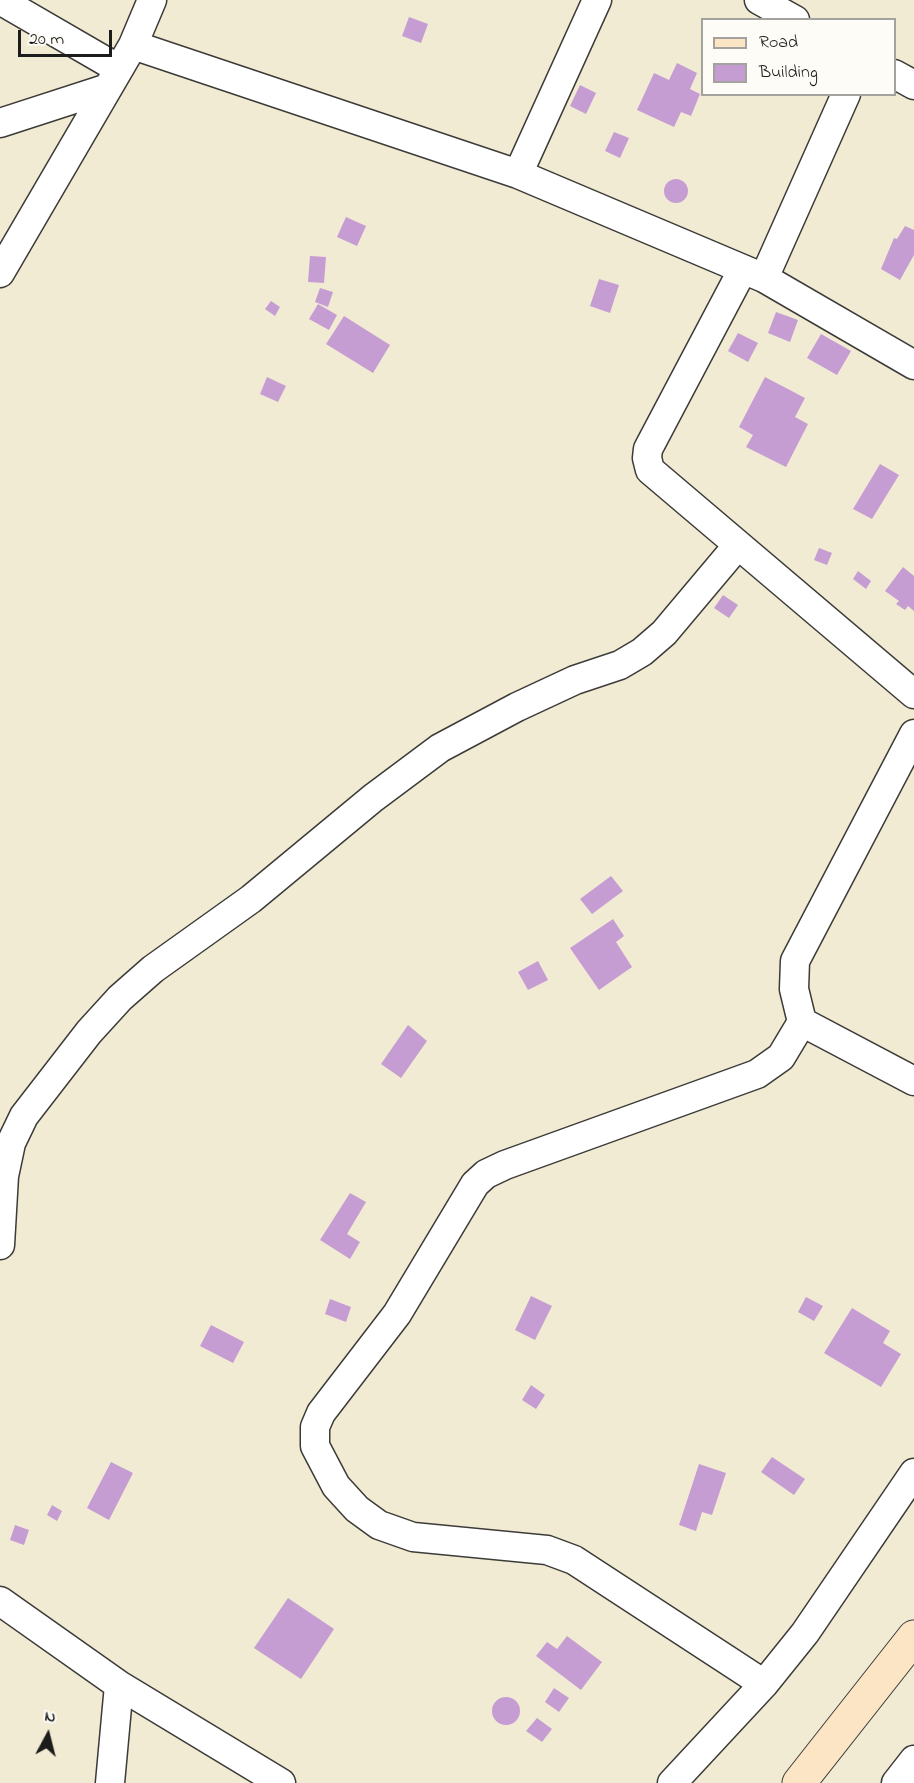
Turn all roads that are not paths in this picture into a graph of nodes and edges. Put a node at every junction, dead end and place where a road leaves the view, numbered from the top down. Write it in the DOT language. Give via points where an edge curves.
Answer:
graph roads {
  1 [pos="0,0"];
  2 [pos="152,0"];
  3 [pos="597,0"];
  4 [pos="759,0"];
  5 [pos="791,18"];
  6 [pos="133,45"];
  7 [pos="896,75"];
  8 [pos="113,79"];
  9 [pos="914,85"];
  10 [pos="845,96"];
  11 [pos="0,123"];
  12 [pos="518,174"];
  13 [pos="0,273"];
  14 [pos="754,273"];
  15 [pos="914,365"];
  16 [pos="738,545"];
  17 [pos="914,694"];
  18 [pos="914,734"];
  19 [pos="802,1022"];
  20 [pos="914,1081"];
  21 [pos="0,1245"];
  22 [pos="914,1473"];
  23 [pos="0,1601"];
  24 [pos="914,1637"];
  25 [pos="119,1684"];
  26 [pos="764,1684"];
  27 [pos="914,1760"];
  28 [pos="110,1783"];
  29 [pos="281,1783"];
  30 [pos="672,1783"];
  31 [pos="799,1783"];
  32 [pos="896,1783"];
  1 -- 8 [label="street"];
  2 -- 6 [label="street"];
  3 -- 12 [label="street"];
  4 -- 5 [label="street"];
  6 -- 8 [label="street"];
  6 -- 12 [label="street"];
  7 -- 9 [label="street"];
  8 -- 11 [label="street"];
  8 -- 13 [label="street"];
  10 -- 14 [label="street"];
  12 -- 14 [label="street"];
  14 -- 15 [label="street"];
  14 -- 16 [label="street" via="648,449 647,458 650,470"];
  16 -- 17 [label="street"];
  16 -- 21 [label="street" via="664,633 642,652 620,665 516,707 440,748 120,998 24,1116 11,1143 4,1176"];
  18 -- 19 [label="street" via="795,961 794,989"];
  19 -- 20 [label="street"];
  19 -- 26 [label="street" via="781,1056 757,1074 486,1174 475,1184 397,1314 321,1413 315,1427 315,1446 336,1486 379,1526 413,1537 547,1550 574,1560"];
  22 -- 26 [label="street" via="805,1633"];
  23 -- 25 [label="street"];
  24 -- 31 [label="main road"];
  25 -- 28 [label="street"];
  25 -- 29 [label="street"];
  26 -- 30 [label="street"];
  27 -- 32 [label="street"];
}
